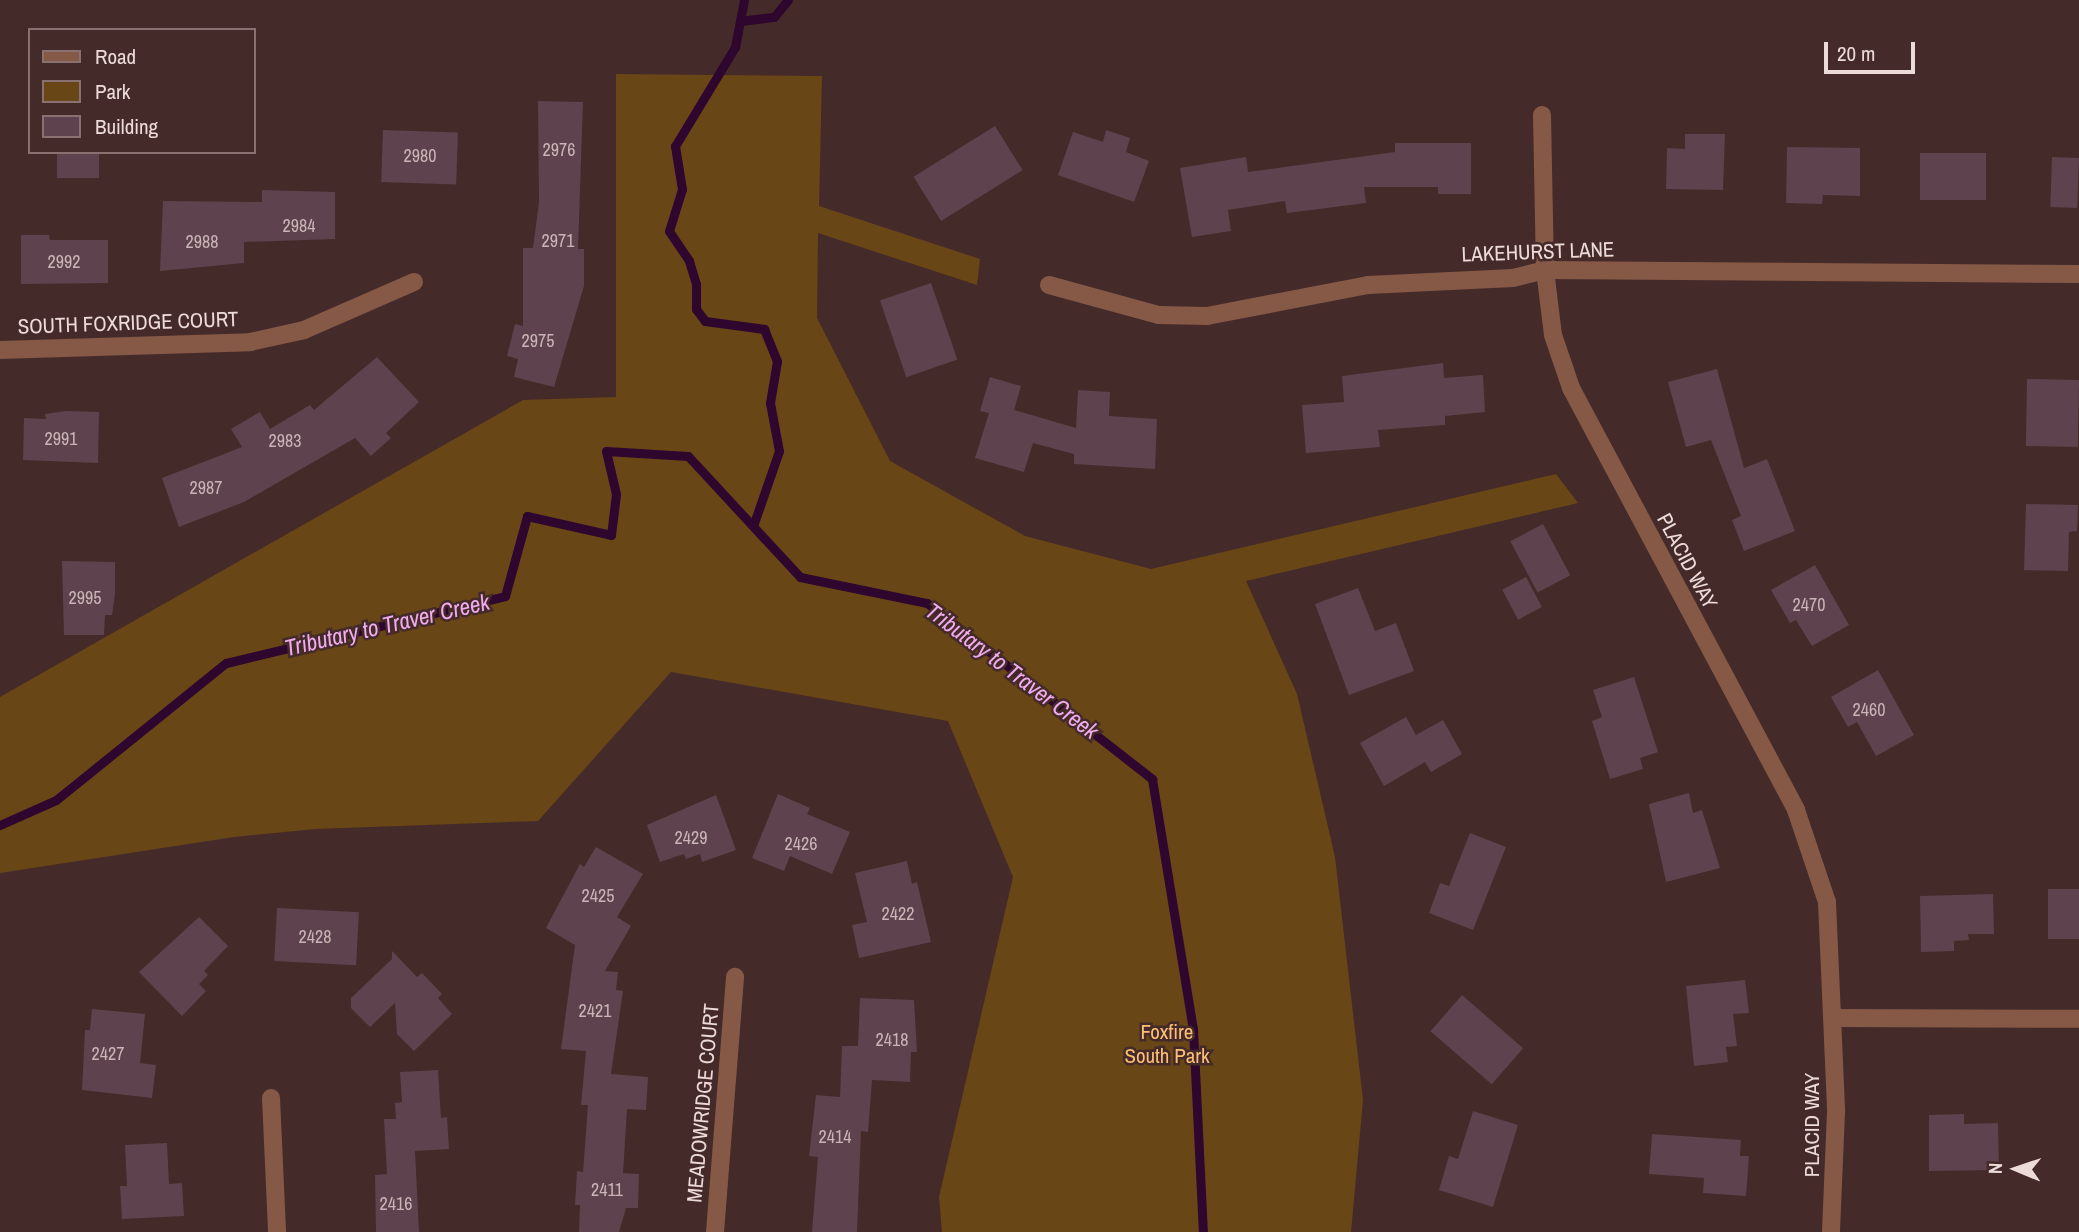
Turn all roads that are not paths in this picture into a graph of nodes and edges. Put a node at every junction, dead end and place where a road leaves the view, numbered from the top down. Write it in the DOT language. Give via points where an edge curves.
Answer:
graph roads {
  1 [pos="1542,116"];
  2 [pos="1545,270"];
  3 [pos="2079,274"];
  4 [pos="414,282"];
  5 [pos="1049,285"];
  6 [pos="0,350"];
  7 [pos="735,977"];
  8 [pos="1834,1018"];
  9 [pos="2079,1019"];
  10 [pos="271,1098"];
  11 [pos="277,1232"];
  12 [pos="715,1232"];
  13 [pos="1831,1232"];
  1 -- 2 [label="street, PLACID WAY"];
  2 -- 3 [label="street, LAKEHURST LANE"];
  2 -- 5 [label="street, LAKEHURST LANE" via="1513,278 1368,285 1207,316 1159,315"];
  2 -- 8 [label="street, PLACID WAY" via="1553,335 1572,388 1796,810 1826,902"];
  4 -- 6 [label="street, SOUTH FOXRIDGE COURT" via="304,330 250,342"];
  7 -- 12 [label="street, MEADOWRIDGE COURT"];
  8 -- 9 [label="street"];
  8 -- 13 [label="street, PLACID WAY"];
  10 -- 11 [label="street"];
}
